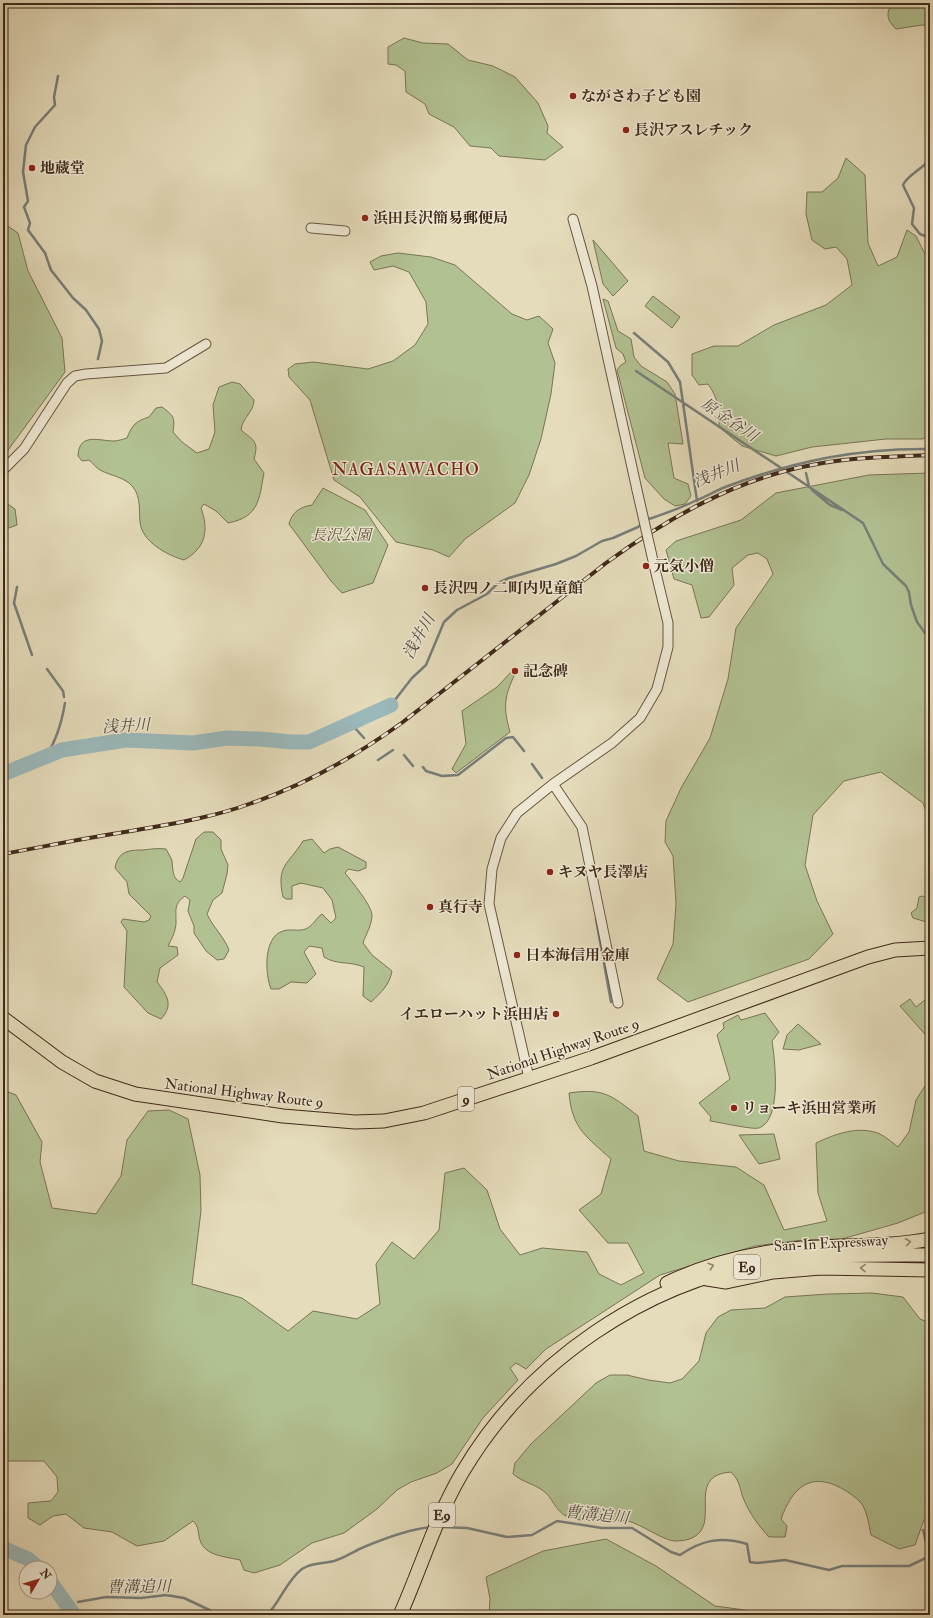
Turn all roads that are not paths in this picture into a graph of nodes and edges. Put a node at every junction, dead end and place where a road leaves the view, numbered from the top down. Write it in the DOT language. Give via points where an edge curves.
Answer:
graph roads {
  1 [pos="574,219"];
  2 [pos="311,228"];
  3 [pos="345,231"];
  4 [pos="206,344"];
  5 [pos="3,470"];
  6 [pos="552,784"];
  7 [pos="930,948"];
  8 [pos="618,1003"];
  9 [pos="3,1018"];
  10 [pos="529,1078"];
  11 [pos="930,1238"];
  12 [pos="930,1255"];
  13 [pos="930,1270"];
  14 [pos="703,1278"];
  15 [pos="582,1342"];
  16 [pos="400,1615"];
  1 -- 6 [label="street, bridge" via="592,286 668,623 668,641 664,668 657,690 640,718 612,743"];
  2 -- 3 [label="street"];
  4 -- 5 [label="street" via="166,368 75,376 68,382 24,449"];
  6 -- 8 [label="street" via="582,827"];
  6 -- 10 [label="street" via="517,813 500,838 491,876 489,904"];
  7 -- 10 [label="highway, National Highway Route 9 / 9" via="895,950 868,957"];
  9 -- 10 [label="highway, National Highway Route 9 / 9" via="62,1062 112,1088 135,1094 282,1116 355,1122 384,1121 424,1113"];
  15 -- 11 [label="highway, one-way" via="603,1321 658,1288 718,1264 774,1251 876,1245"];
  12 -- 14 [label="highway, San-In Expressway / E9" via="797,1258"];
  13 -- 14 [label="highway, one-way" via="821,1268 773,1272 726,1282"];
  14 -- 15 [label="highway, San-In Expressway / E9" via="634,1309"];
  15 -- 16 [label="highway, San-In Expressway / E9" via="519,1398 488,1435 461,1475"];
}
